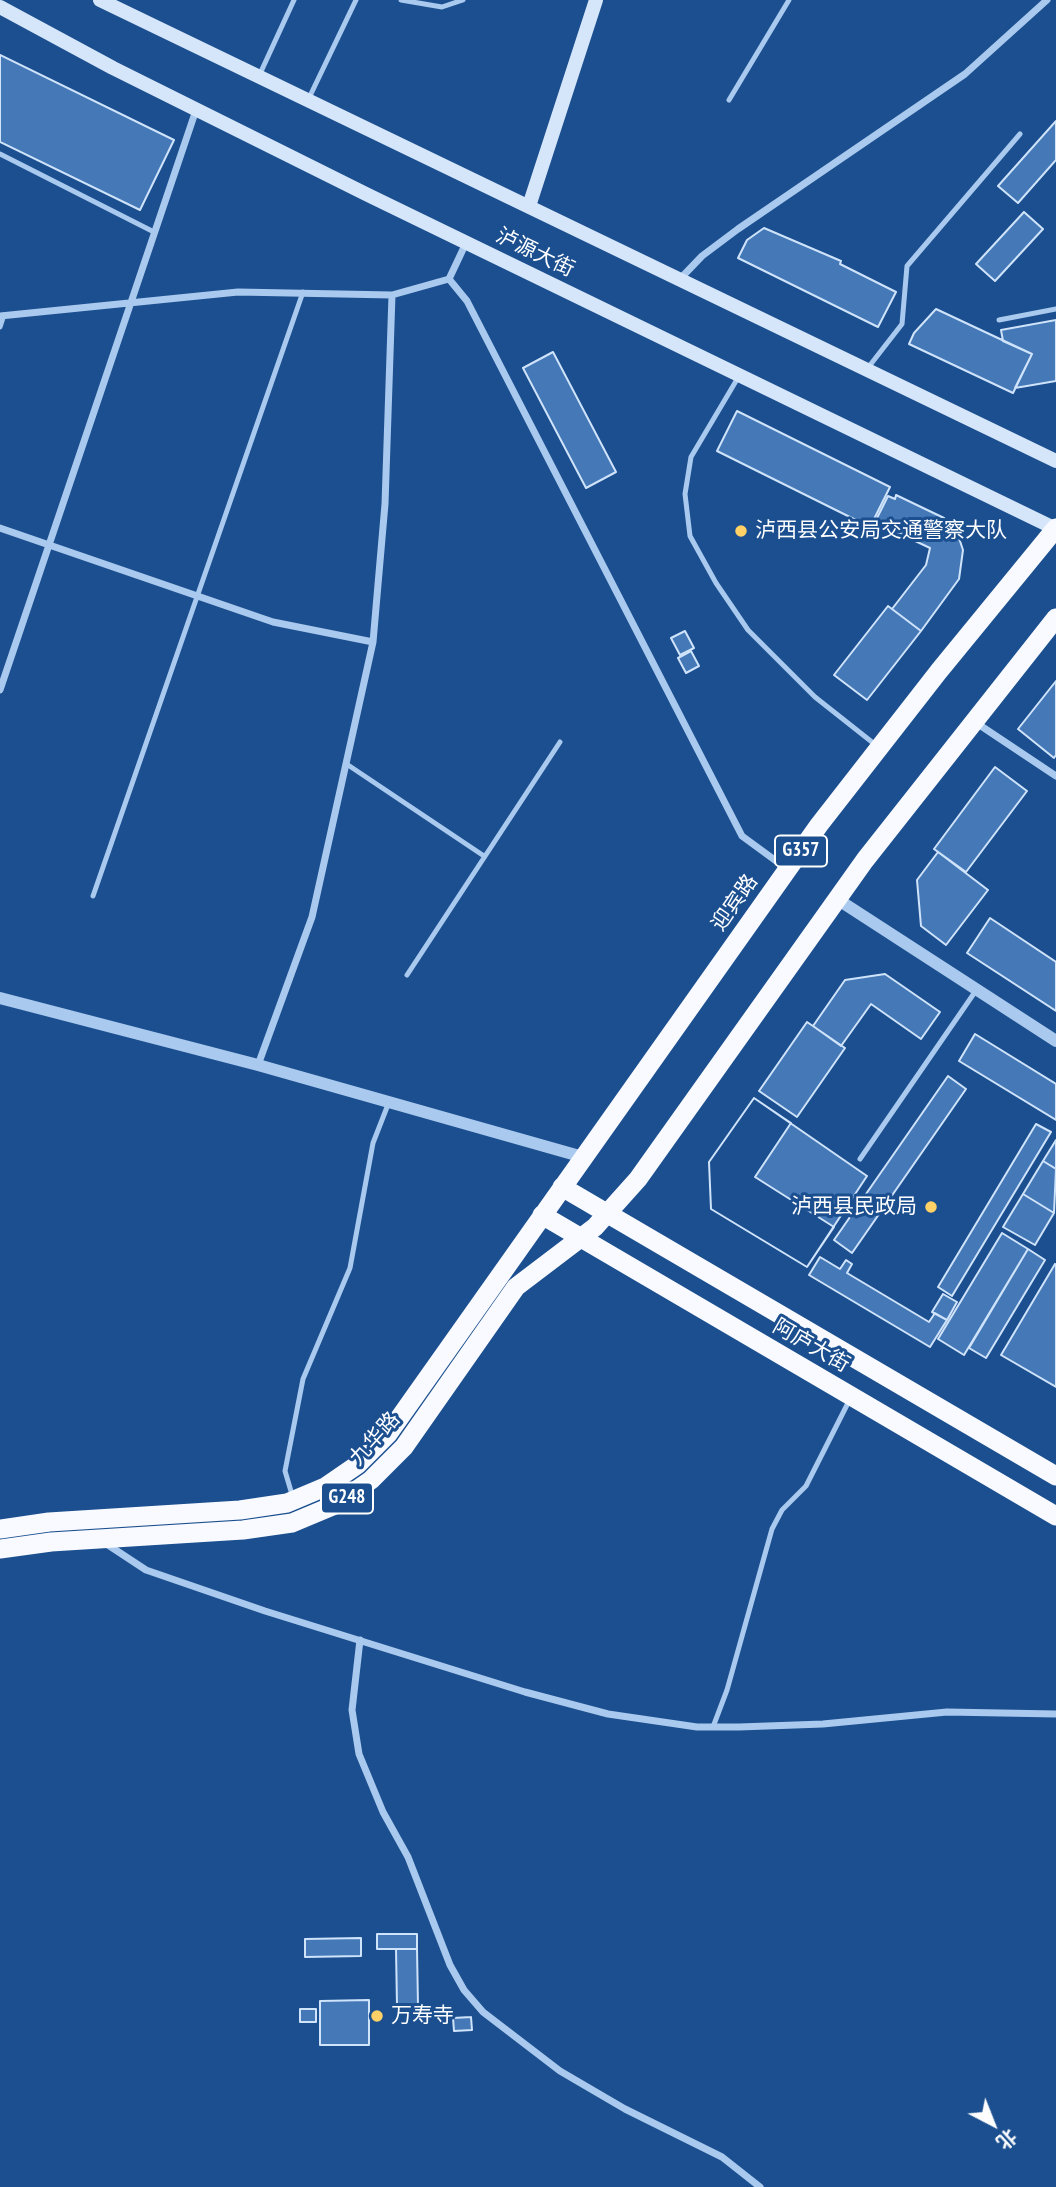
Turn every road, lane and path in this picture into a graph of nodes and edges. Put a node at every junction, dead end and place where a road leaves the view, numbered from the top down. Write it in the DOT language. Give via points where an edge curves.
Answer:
graph roads {
  1 [pos="100,0"];
  2 [pos="295,0"];
  3 [pos="356,0"];
  4 [pos="401,0"];
  5 [pos="463,0"];
  6 [pos="596,0"];
  7 [pos="789,0"];
  8 [pos="1047,0"];
  9 [pos="0,7"];
  10 [pos="258,78"];
  11 [pos="729,100"];
  12 [pos="308,101"];
  13 [pos="196,110"];
  14 [pos="1020,134"];
  15 [pos="0,154"];
  16 [pos="530,206"];
  17 [pos="154,232"];
  18 [pos="466,243"];
  19 [pos="449,279"];
  20 [pos="680,279"];
  21 [pos="303,292"];
  22 [pos="392,295"];
  23 [pos="130,303"];
  24 [pos="1056,309"];
  25 [pos="2,315"];
  26 [pos="999,320"];
  27 [pos="0,327"];
  28 [pos="867,369"];
  29 [pos="739,376"];
  30 [pos="1056,461"];
  31 [pos="0,528"];
  32 [pos="1056,528"];
  33 [pos="48,545"];
  34 [pos="197,597"];
  35 [pos="1056,618"];
  36 [pos="373,642"];
  37 [pos="0,690"];
  38 [pos="973,721"];
  39 [pos="560,742"];
  40 [pos="878,747"];
  41 [pos="348,765"];
  42 [pos="1056,776"];
  43 [pos="484,856"];
  44 [pos="787,869"];
  45 [pos="93,896"];
  46 [pos="837,899"];
  47 [pos="407,975"];
  48 [pos="976,989"];
  49 [pos="0,998"];
  50 [pos="1056,1041"];
  51 [pos="258,1065"];
  52 [pos="389,1102"];
  53 [pos="583,1157"];
  54 [pos="860,1159"];
  55 [pos="562,1187"];
  56 [pos="608,1213"];
  57 [pos="542,1215"];
  58 [pos="581,1237"];
  59 [pos="852,1396"];
  60 [pos="1056,1476"];
  61 [pos="294,1500"];
  62 [pos="1056,1516"];
  63 [pos="0,1529"];
  64 [pos="99,1539"];
  65 [pos="0,1549"];
  66 [pos="360,1640"];
  67 [pos="1056,1714"];
  68 [pos="713,1727"];
  69 [pos="760,2187"];
  1 -- 10 [label="main road, 泸源大街"];
  2 -- 10 [label="lane"];
  3 -- 12 [label="lane"];
  4 -- 5 [label="lane" via="442,7"];
  6 -- 16 [label="main road"];
  7 -- 11 [label="lane"];
  8 -- 20 [label="street" via="965,74 738,229"];
  9 -- 13 [label="main road, 泸源大街"];
  10 -- 12 [label="main road, 泸源大街"];
  12 -- 16 [label="main road, 泸源大街"];
  13 -- 17 [label="street"];
  13 -- 18 [label="main road, 泸源大街"];
  14 -- 28 [label="lane" via="907,265 902,324"];
  15 -- 17 [label="lane"];
  16 -- 20 [label="main road, 泸源大街"];
  17 -- 23 [label="street"];
  18 -- 19 [label="street"];
  18 -- 29 [label="main road, 泸源大街"];
  19 -- 22 [label="street"];
  19 -- 44 [label="street" via="467,301 742,836"];
  20 -- 28 [label="main road, 泸源大街"];
  21 -- 22 [label="street"];
  21 -- 23 [label="street" via="237,292"];
  21 -- 34 [label="lane"];
  22 -- 36 [label="street" via="384,517"];
  23 -- 25 [label="street"];
  23 -- 33 [label="street"];
  24 -- 26 [label="lane"];
  25 -- 27 [label="lane"];
  28 -- 30 [label="main road, 泸源大街"];
  29 -- 32 [label="main road, 泸源大街"];
  29 -- 40 [label="lane" via="691,457 685,494 690,536 716,583 756,638 815,698"];
  31 -- 33 [label="street"];
  32 -- 40 [label="highway, 迎宾路 / G357"];
  33 -- 34 [label="street"];
  33 -- 37 [label="street"];
  34 -- 36 [label="street" via="309,631"];
  34 -- 45 [label="lane"];
  35 -- 38 [label="highway, G357"];
  36 -- 41 [label="street"];
  38 -- 42 [label="street"];
  38 -- 46 [label="highway, G357"];
  39 -- 43 [label="lane"];
  40 -- 44 [label="highway, 迎宾路 / G357"];
  41 -- 43 [label="lane"];
  41 -- 51 [label="street" via="313,917"];
  43 -- 47 [label="lane"];
  44 -- 53 [label="highway, 迎宾路 / G357"];
  46 -- 48 [label="street"];
  46 -- 56 [label="highway, G357" via="654,1158"];
  48 -- 50 [label="street"];
  48 -- 54 [label="lane"];
  49 -- 51 [label="street"];
  51 -- 52 [label="street"];
  52 -- 53 [label="street"];
  52 -- 61 [label="lane" via="373,1143 351,1268 303,1379 285,1471"];
  53 -- 55 [label="highway, 迎宾路 / G357"];
  55 -- 56 [label="highway"];
  55 -- 57 [label="highway, 迎宾路 / G248"];
  56 -- 58 [label="highway, G248"];
  56 -- 60 [label="highway"];
  57 -- 58 [label="highway, 阿庐大街"];
  57 -- 61 [label="highway, 九华路 / G248" via="388,1434 343,1476"];
  58 -- 59 [label="highway, 阿庐大街"];
  58 -- 64 [label="highway, 九华路 / G248" via="516,1287 404,1447 345,1499 292,1523"];
  59 -- 62 [label="highway, 阿庐大街"];
  59 -- 68 [label="lane" via="806,1486 782,1510 772,1529"];
  61 -- 63 [label="highway, 九华路 / G248" via="240,1510"];
  64 -- 65 [label="highway, 九华路 / G248"];
  64 -- 66 [label="street" via="146,1570"];
  66 -- 68 [label="street" via="566,1704 655,1722"];
  66 -- 69 [label="street" via="352,1710 359,1754 464,1990 483,2012 560,2071 722,2157"];
  67 -- 68 [label="street" via="947,1712 823,1724"];
}
